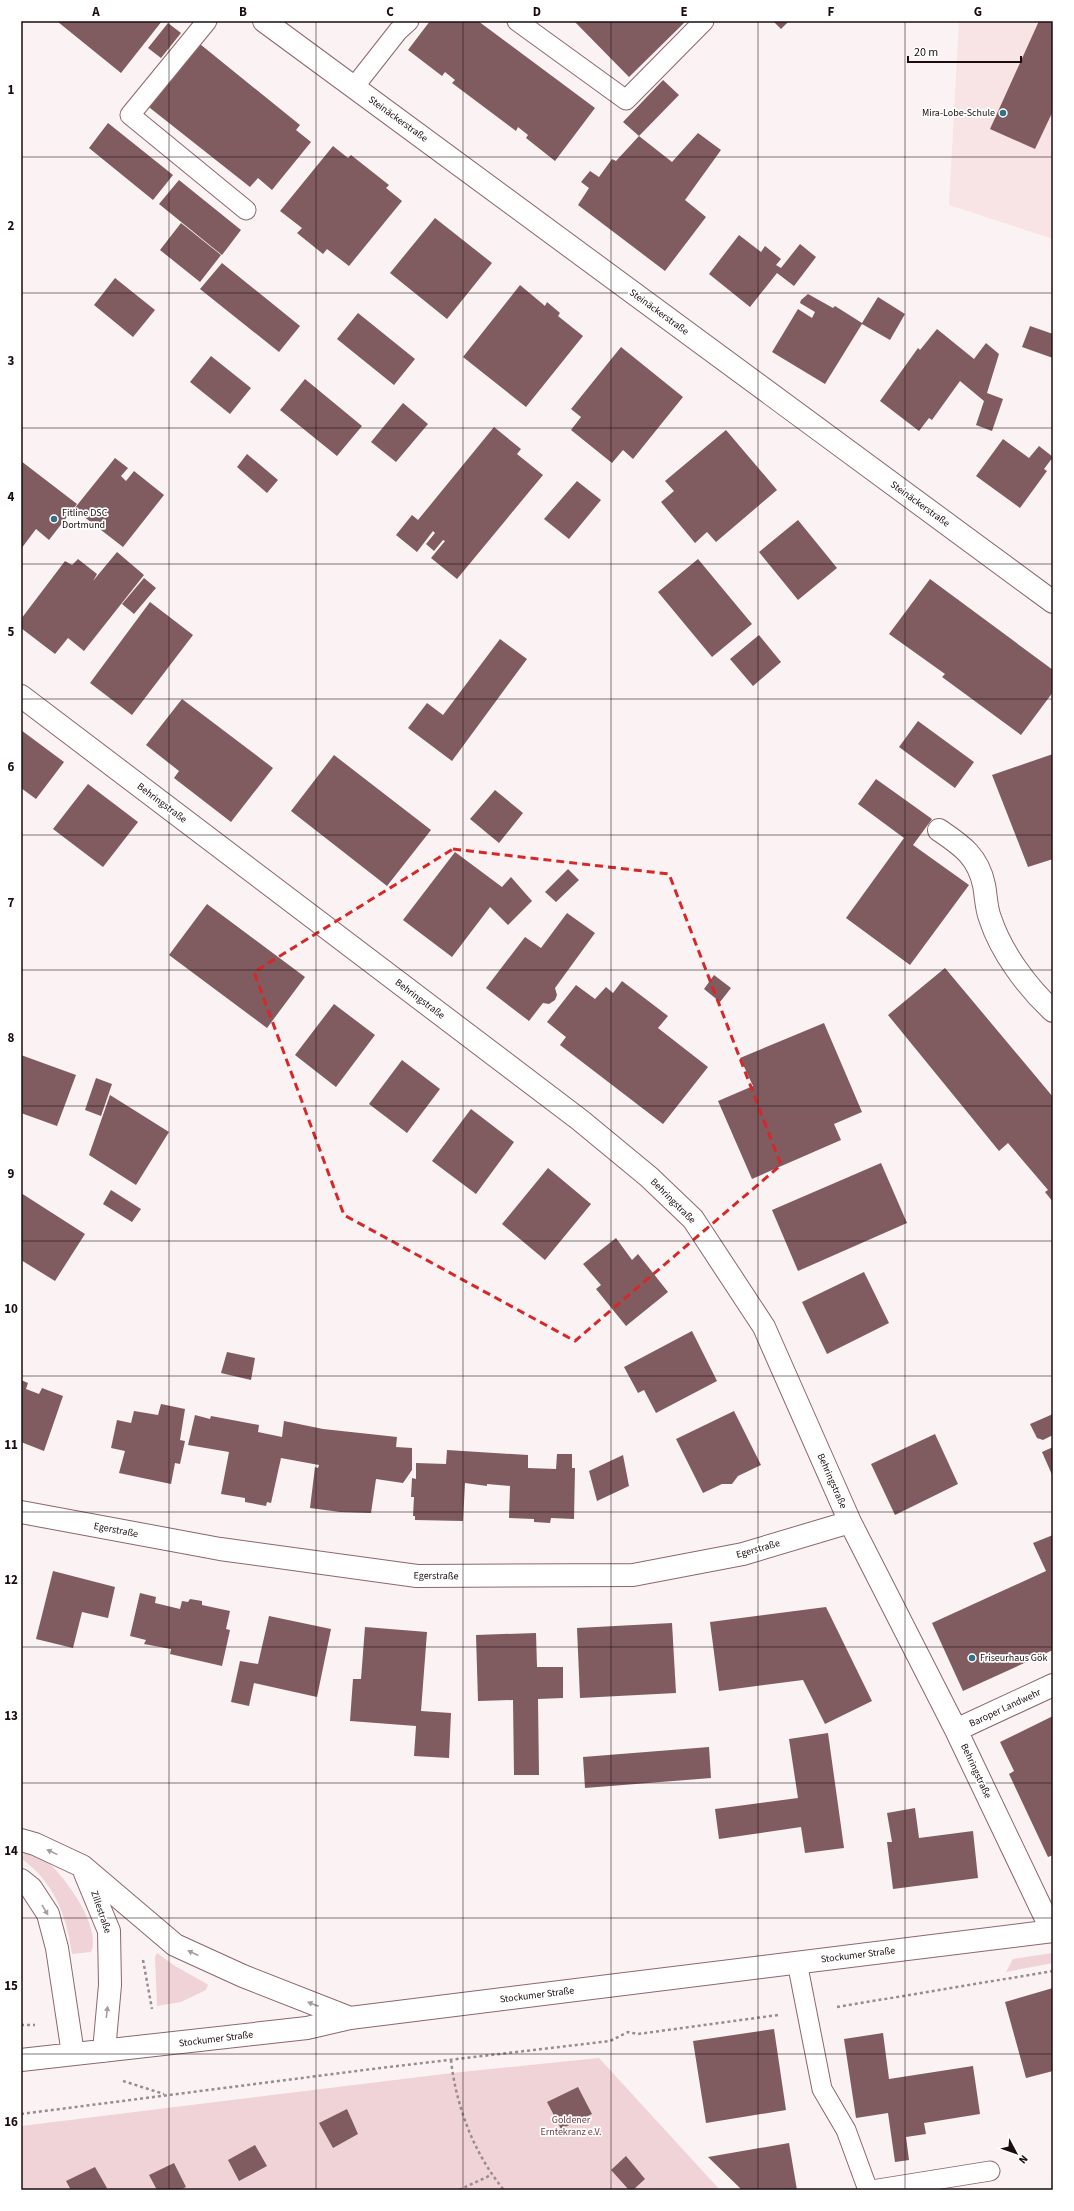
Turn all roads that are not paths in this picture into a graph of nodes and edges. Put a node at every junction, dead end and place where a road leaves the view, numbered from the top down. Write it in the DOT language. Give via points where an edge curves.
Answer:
graph roads {
  1 [pos="207,21"];
  2 [pos="264,21"];
  3 [pos="409,21"];
  4 [pos="517,21"];
  5 [pos="704,21"];
  6 [pos="354,87"];
  7 [pos="246,210"];
  8 [pos="1053,602"];
  9 [pos="21,696"];
  10 [pos="939,830"];
  11 [pos="1053,1011"];
  12 [pos="21,1512"];
  13 [pos="850,1522"];
  14 [pos="1053,1685"];
  15 [pos="956,1730"];
  16 [pos="21,1840"];
  17 [pos="82,1866"];
  18 [pos="21,1880"];
  19 [pos="1052,1931"];
  20 [pos="797,1962"];
  21 [pos="350,2018"];
  22 [pos="104,2051"];
  23 [pos="73,2054"];
  24 [pos="21,2060"];
  25 [pos="990,2171"];
  26 [pos="868,2190"];
  27 [pos="872,2190"];
  1 -- 7 [label="lane" via="130,116"];
  2 -- 6 [label="street, Steinäckerstraße"];
  3 -- 6 [label="lane" via="398,31"];
  4 -- 5 [label="lane" via="626,100"];
  6 -- 8 [label="street, Steinäckerstraße"];
  9 -- 13 [label="street, Behringstraße" via="580,1120 649,1177 693,1219 764,1327"];
  10 -- 11 [label="street" via="963,846 973,857 984,882 990,918 1008,956 1027,984"];
  12 -- 13 [label="street, Egerstraße" via="220,1549 417,1576 633,1575 743,1554"];
  13 -- 15 [label="street, Behringstraße"];
  14 -- 15 [label="street, Baroper Landwehr"];
  15 -- 19 [label="street, Behringstraße"];
  17 -- 16 [label="street, one-way"];
  21 -- 17 [label="street, one-way" via="243,1976 175,1945"];
  22 -- 17 [label="street, Zillestraße, one-way" via="110,1985 109,1930"];
  18 -- 23 [label="street, one-way" via="31,1888 48,1914 57,1948"];
  19 -- 20 [label="street, Stockumer Straße"];
  20 -- 21 [label="street, Stockumer Straße"];
  20 -- 26 [label="lane" via="822,2089 846,2130"];
  21 -- 22 [label="street, Stockumer Straße" via="307,2028"];
  22 -- 23 [label="street, Stockumer Straße"];
  23 -- 24 [label="street, Stockumer Straße"];
  25 -- 27 [label="lane"];
}
